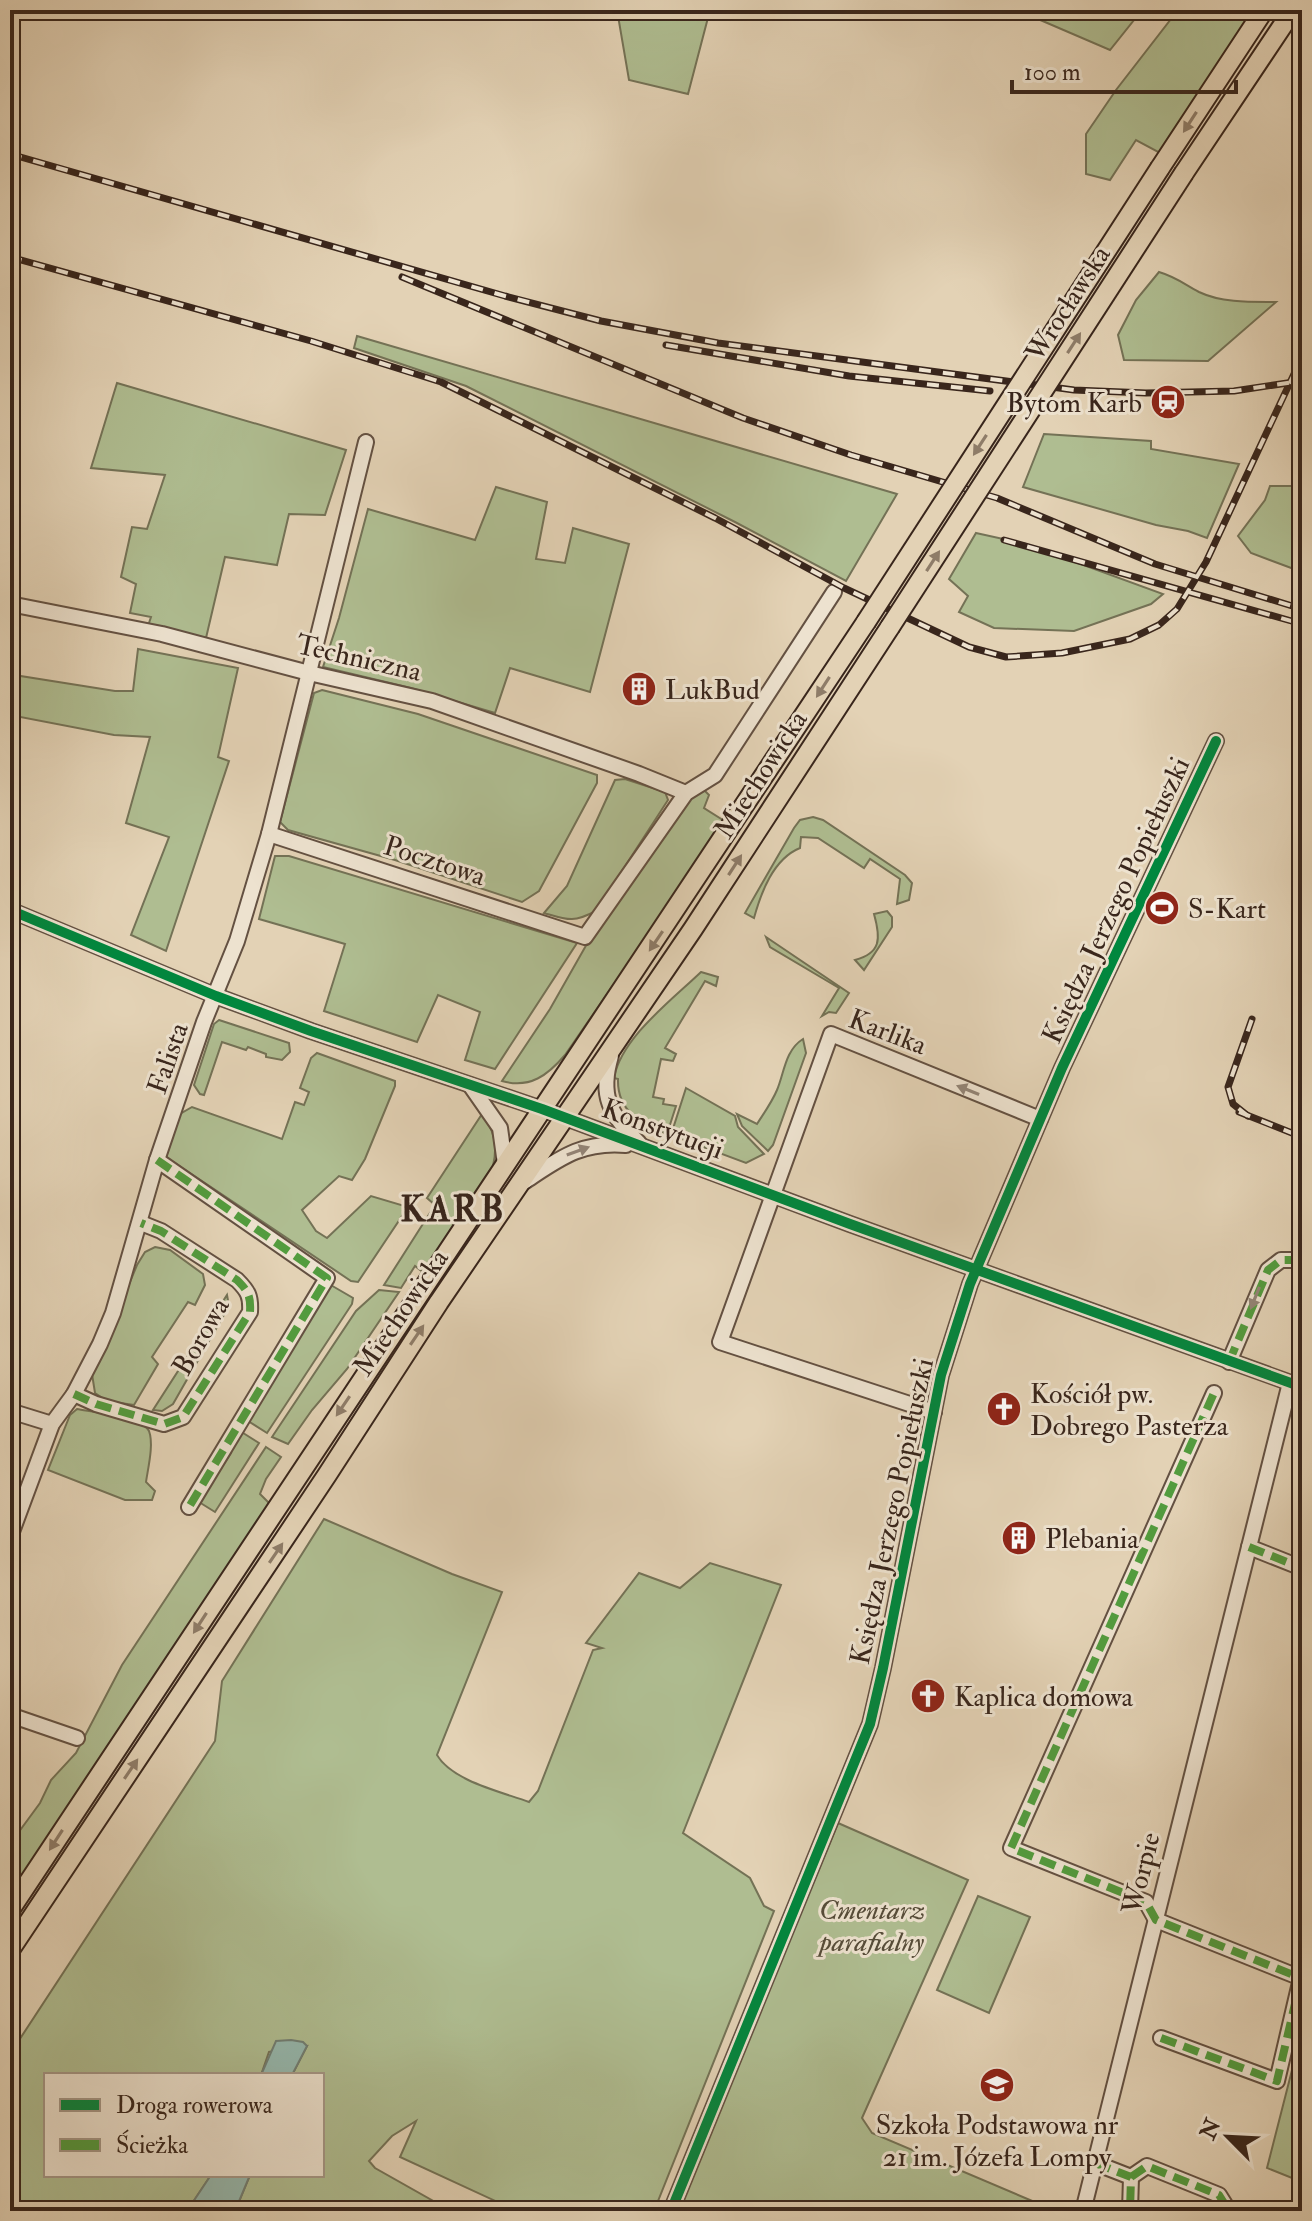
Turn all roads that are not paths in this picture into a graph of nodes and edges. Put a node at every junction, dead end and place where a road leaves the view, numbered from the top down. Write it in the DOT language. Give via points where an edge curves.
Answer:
graph roads {
  1 [pos="1264,10"];
  2 [pos="1293,10"];
  3 [pos="366,442"];
  4 [pos="834,592"];
  5 [pos="10,604"];
  6 [pos="866,622"];
  7 [pos="890,627"];
  8 [pos="309,673"];
  9 [pos="1216,741"];
  10 [pos="686,793"];
  11 [pos="269,834"];
  12 [pos="10,910"];
  13 [pos="216,996"];
  14 [pos="617,1042"];
  15 [pos="470,1085"];
  16 [pos="542,1109"];
  17 [pos="565,1118"];
  18 [pos="1040,1119"];
  19 [pos="642,1146"];
  20 [pos="157,1160"];
  21 [pos="505,1164"];
  22 [pos="521,1183"];
  23 [pos="772,1195"];
  24 [pos="141,1223"];
  25 [pos="1302,1260"];
  26 [pos="976,1269"];
  27 [pos="1229,1362"];
  28 [pos="1296,1385"];
  29 [pos="1214,1393"];
  30 [pos="74,1394"];
  31 [pos="10,1411"];
  32 [pos="934,1412"];
  33 [pos="52,1424"];
  34 [pos="189,1507"];
  35 [pos="10,1537"];
  36 [pos="1249,1547"];
  37 [pos="1302,1568"];
  38 [pos="10,1715"];
  39 [pos="77,1738"];
  40 [pos="10,1910"];
  41 [pos="1156,1920"];
  42 [pos="10,1950"];
  43 [pos="1161,2038"];
  44 [pos="1095,2163"];
  45 [pos="1131,2177"];
  46 [pos="671,2211"];
  47 [pos="1083,2211"];
  48 [pos="1130,2211"];
  49 [pos="1229,2211"];
  1 -- 6 [label="main road, Wrocławska, one-way, bridge"];
  7 -- 2 [label="main road, Wrocławska, one-way, bridge"];
  3 -- 8 [label="street, Falista"];
  4 -- 10 [label="street" via="715,775"];
  5 -- 8 [label="street, Techniczna" via="162,634"];
  6 -- 16 [label="main road, Miechowicka, one-way"];
  14 -- 7 [label="main road, Miechowicka, one-way"];
  8 -- 10 [label="street, Techniczna" via="432,701"];
  8 -- 11 [label="street, Falista"];
  9 -- 18 [label="street, Księdza Jerzego Popiełuszki"];
  10 -- 11 [label="street, Pocztowa" via="585,937"];
  11 -- 13 [label="street, Falista"];
  12 -- 13 [label="street, Konstytucji"];
  13 -- 15 [label="street, Konstytucji"];
  13 -- 20 [label="street, Falista"];
  14 -- 17 [label="main road, Miechowicka"];
  14 -- 19 [label="street" via="605,1077 607,1099 624,1129"];
  15 -- 16 [label="street, Konstytucji"];
  15 -- 21 [label="street" via="500,1128"];
  16 -- 17 [label="street, Konstytucji"];
  16 -- 21 [label="main road, Miechowicka"];
  17 -- 19 [label="street, Konstytucji"];
  17 -- 22 [label="main road, Miechowicka"];
  18 -- 23 [label="street, Karlika, one-way" via="831,1034"];
  18 -- 26 [label="street, Księdza Jerzego Popiełuszki"];
  22 -- 19 [label="street, one-way" via="574,1150"];
  19 -- 23 [label="street, Konstytucji"];
  20 -- 24 [label="street, Falista"];
  20 -- 34 [label="street" via="327,1278"];
  21 -- 40 [label="main road, Miechowicka, one-way"];
  42 -- 22 [label="main road, Miechowicka, one-way"];
  23 -- 26 [label="street, Konstytucji"];
  23 -- 32 [label="street, Karlika" via="720,1342"];
  24 -- 30 [label="street, Falista" via="113,1313"];
  24 -- 30 [label="street, Borowa" via="237,1280 251,1299 250,1312 183,1417 164,1424"];
  25 -- 27 [label="street, one-way" via="1281,1260 1268,1270"];
  26 -- 27 [label="street, Konstytucji"];
  26 -- 32 [label="street, Księdza Jerzego Popiełuszki"];
  27 -- 28 [label="street, Konstytucji"];
  28 -- 36 [label="street, Worpie"];
  29 -- 41 [label="street" via="1011,1848 1146,1902"];
  30 -- 33 [label="street, Falista"];
  31 -- 33 [label="street"];
  32 -- 46 [label="street, Księdza Jerzego Popiełuszki" via="870,1724"];
  33 -- 35 [label="street, Falista"];
  36 -- 37 [label="street"];
  36 -- 41 [label="street, Worpie"];
  38 -- 39 [label="street"];
  41 -- 43 [label="street" via="1301,1978 1277,2081"];
  41 -- 44 [label="street, Worpie"];
  44 -- 45 [label="street"];
  44 -- 47 [label="street, Worpie"];
  45 -- 48 [label="street"];
  45 -- 49 [label="street" via="1147,2166 1219,2195"];
}
